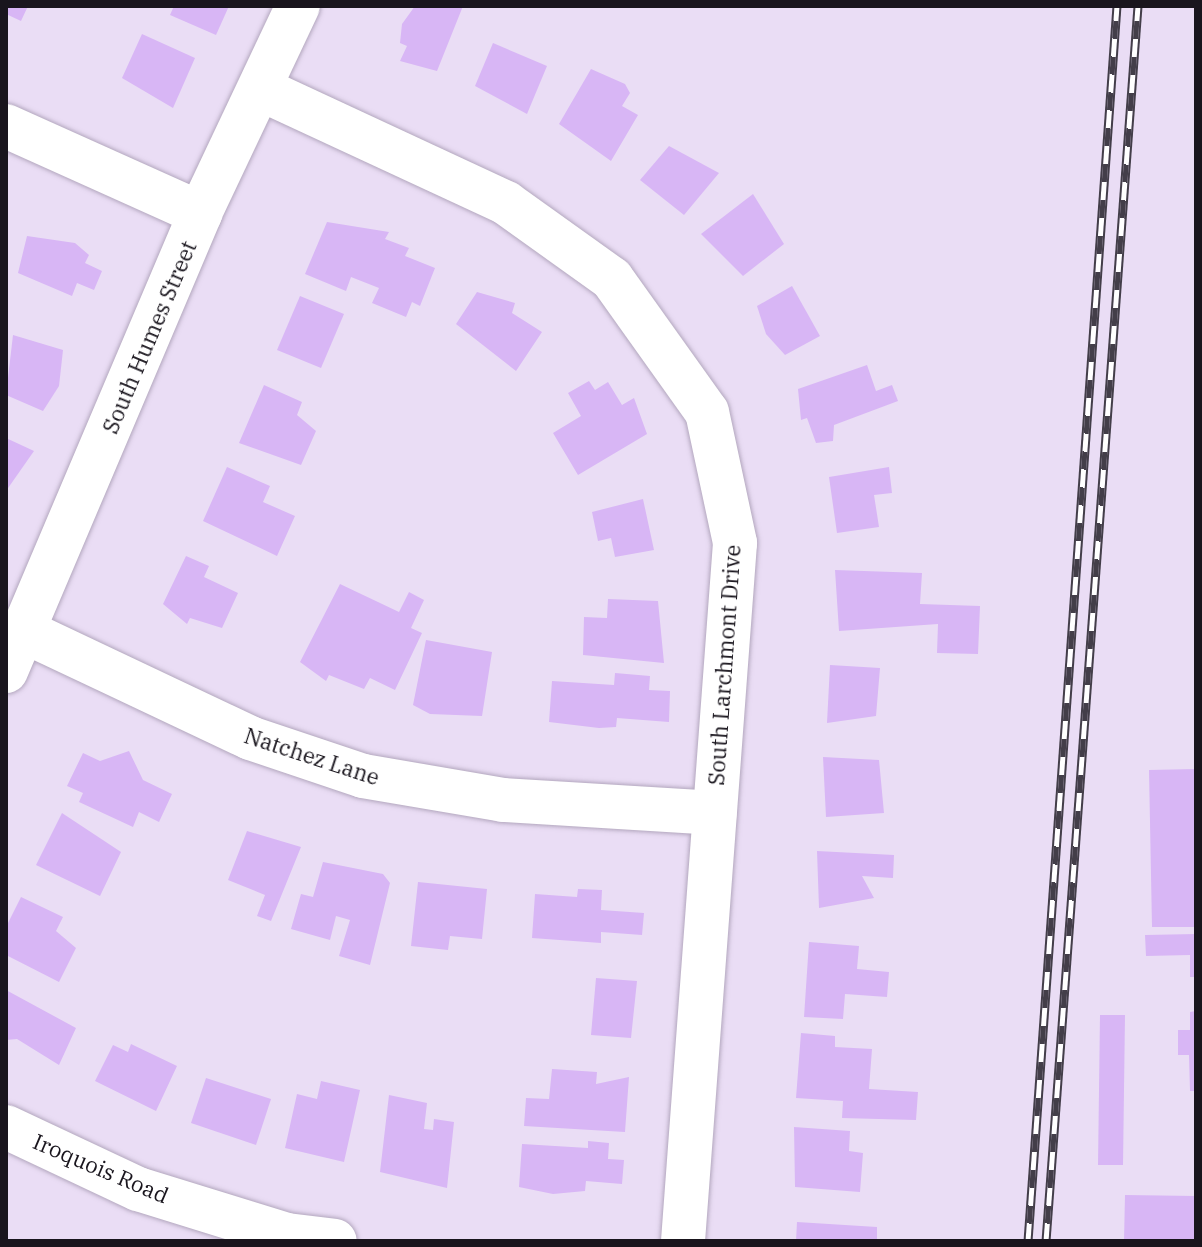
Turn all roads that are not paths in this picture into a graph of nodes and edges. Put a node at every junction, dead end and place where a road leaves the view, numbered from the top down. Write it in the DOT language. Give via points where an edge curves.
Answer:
graph roads {
  1 [pos="298,6"];
  2 [pos="263,90"];
  3 [pos="6,126"];
  4 [pos="200,213"];
  5 [pos="26,632"];
  6 [pos="6,671"];
  7 [pos="715,813"];
  8 [pos="6,1127"];
  9 [pos="335,1241"];
  10 [pos="683,1241"];
  1 -- 2 [label="street, South Humes Street"];
  2 -- 4 [label="street, South Humes Street"];
  2 -- 7 [label="street, South Larchmont Drive" via="506,203 612,279 707,412 735,543"];
  3 -- 4 [label="street"];
  4 -- 5 [label="street, South Humes Street"];
  5 -- 6 [label="street, South Humes Street"];
  5 -- 7 [label="street, Natchez Lane" via="250,738 363,776 503,800"];
  7 -- 10 [label="street, South Larchmont Drive"];
  8 -- 9 [label="street, Iroquois Road" via="138,1189 287,1235"];
}
